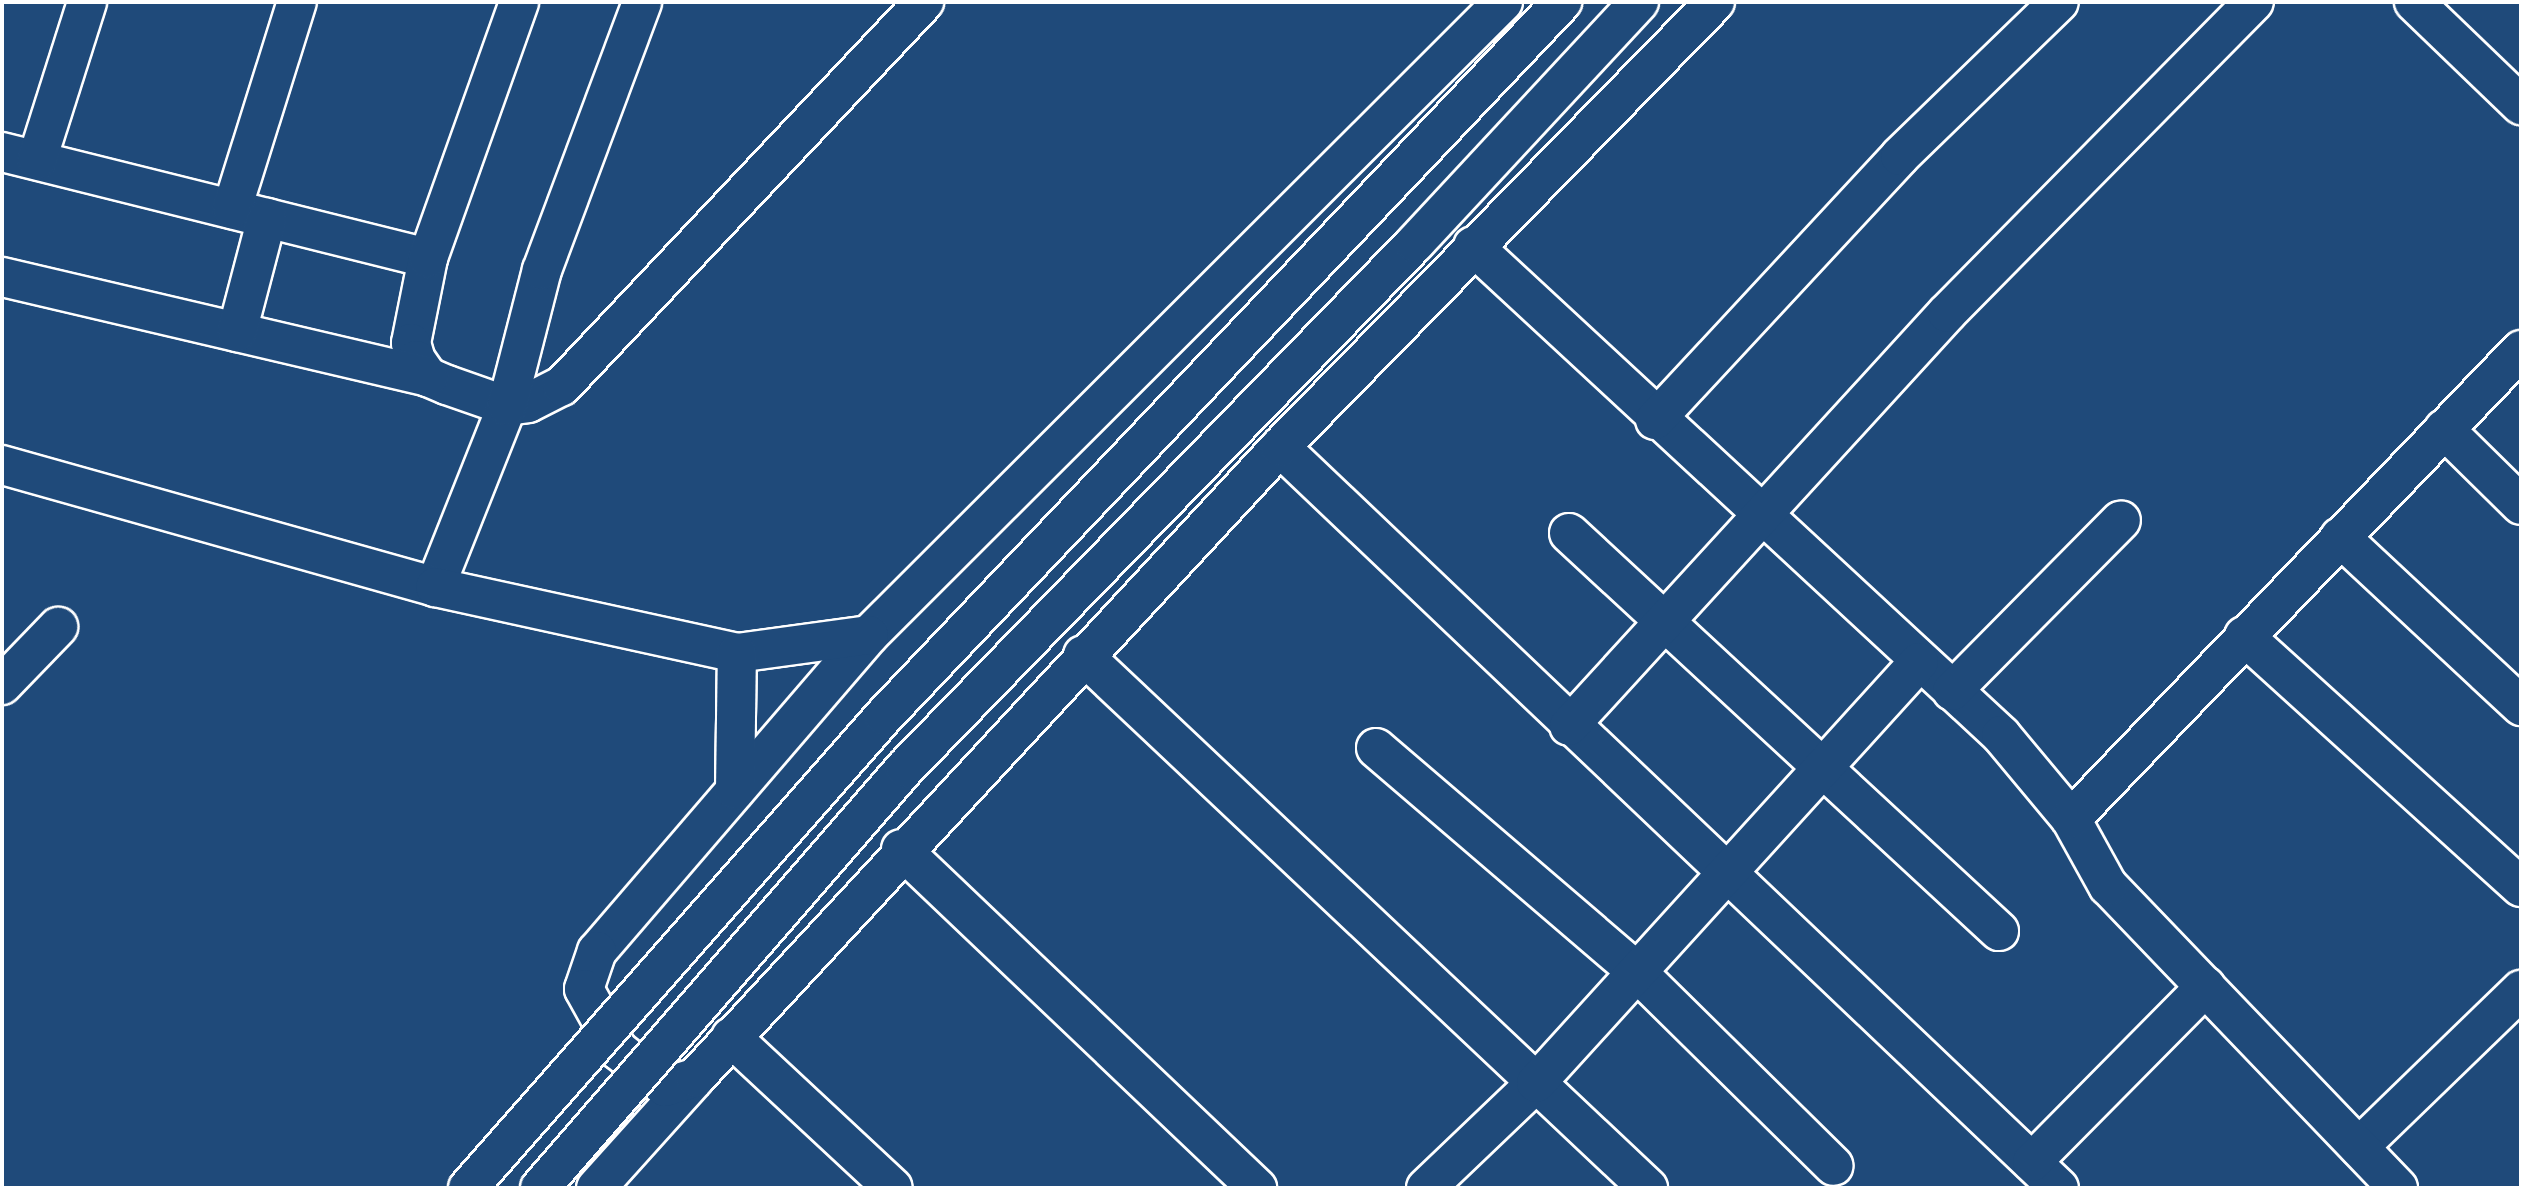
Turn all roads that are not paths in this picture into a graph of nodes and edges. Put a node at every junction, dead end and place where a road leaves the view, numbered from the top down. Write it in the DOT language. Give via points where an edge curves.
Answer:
graph roads {
  1 [pos="87,2"];
  2 [pos="297,2"];
  3 [pos="519,2"];
  4 [pos="642,2"];
  5 [pos="924,2"];
  6 [pos="1503,2"];
  7 [pos="1562,2"];
  8 [pos="1639,2"];
  9 [pos="1715,2"];
  10 [pos="2059,2"];
  11 [pos="2254,2"];
  12 [pos="2414,2"];
  13 [pos="2521,105"];
  14 [pos="19,156"];
  15 [pos="249,213"];
  16 [pos="1473,246"];
  17 [pos="428,258"];
  18 [pos="2,277"];
  19 [pos="237,332"];
  20 [pos="2521,350"];
  21 [pos="428,377"];
  22 [pos="507,406"];
  23 [pos="1655,420"];
  24 [pos="2444,429"];
  25 [pos="1280,447"];
  26 [pos="2,465"];
  27 [pos="2521,505"];
  28 [pos="1761,517"];
  29 [pos="2120,520"];
  30 [pos="1569,533"];
  31 [pos="2340,537"];
  32 [pos="435,587"];
  33 [pos="1663,623"];
  34 [pos="58,627"];
  35 [pos="869,635"];
  36 [pos="2244,636"];
  37 [pos="737,653"];
  38 [pos="1083,655"];
  39 [pos="1919,662"];
  40 [pos="2,685"];
  41 [pos="1952,691"];
  42 [pos="2521,706"];
  43 [pos="1569,726"];
  44 [pos="1376,748"];
  45 [pos="1820,771"];
  46 [pos="735,790"];
  47 [pos="2071,818"];
  48 [pos="901,849"];
  49 [pos="1730,869"];
  50 [pos="2521,887"];
  51 [pos="1999,931"];
  52 [pos="1637,971"];
  53 [pos="2206,986"];
  54 [pos="2521,990"];
  55 [pos="731,1037"];
  56 [pos="695,1078"];
  57 [pos="1536,1083"];
  58 [pos="2360,1147"];
  59 [pos="2032,1162"];
  60 [pos="1834,1166"];
  61 [pos="604,1185"];
  62 [pos="468,1188"];
  63 [pos="540,1188"];
  64 [pos="893,1188"];
  65 [pos="1257,1188"];
  66 [pos="1426,1188"];
  67 [pos="1648,1188"];
  68 [pos="2059,1188"];
  69 [pos="2398,1188"];
  1 -- 14 [label="street"];
  2 -- 15 [label="street"];
  3 -- 17 [label="street"];
  4 -- 22 [label="street" via="542,270"];
  5 -- 22 [label="street" via="562,386"];
  6 -- 35 [label="street"];
  7 -- 62 [label="street, bridge" via="884,716"];
  8 -- 63 [label="street, bridge" via="1415,243 905,768"];
  9 -- 16 [label="street"];
  10 -- 23 [label="street" via="1900,156"];
  11 -- 28 [label="street" via="1947,313"];
  12 -- 13 [label="street"];
  14 -- 15 [label="street"];
  15 -- 17 [label="street"];
  15 -- 19 [label="street"];
  16 -- 23 [label="street"];
  16 -- 25 [label="street"];
  17 -- 21 [label="street" via="411,343"];
  18 -- 19 [label="street"];
  19 -- 21 [label="street"];
  20 -- 24 [label="street"];
  21 -- 22 [label="street"];
  22 -- 32 [label="street"];
  23 -- 28 [label="street"];
  24 -- 27 [label="street"];
  24 -- 31 [label="street"];
  25 -- 38 [label="street"];
  25 -- 43 [label="street"];
  26 -- 32 [label="street"];
  28 -- 33 [label="street"];
  28 -- 39 [label="street"];
  29 -- 41 [label="street"];
  30 -- 33 [label="street"];
  31 -- 36 [label="street"];
  31 -- 42 [label="street"];
  32 -- 37 [label="street"];
  33 -- 43 [label="street"];
  33 -- 45 [label="street"];
  34 -- 40 [label="street"];
  35 -- 37 [label="street"];
  35 -- 46 [label="street"];
  36 -- 47 [label="street"];
  36 -- 50 [label="street"];
  37 -- 46 [label="street"];
  38 -- 48 [label="street"];
  38 -- 57 [label="street"];
  39 -- 41 [label="street"];
  39 -- 45 [label="street"];
  41 -- 47 [label="street" via="2044,780"];
  43 -- 49 [label="street"];
  44 -- 52 [label="street"];
  45 -- 49 [label="street"];
  45 -- 51 [label="street"];
  46 -- 56 [label="street" via="597,951 584,989 618,1050 665,1087"];
  47 -- 53 [label="street" via="2108,886"];
  48 -- 55 [label="street"];
  48 -- 65 [label="street"];
  49 -- 52 [label="street"];
  49 -- 59 [label="street"];
  52 -- 57 [label="street"];
  52 -- 60 [label="street"];
  53 -- 58 [label="street"];
  53 -- 59 [label="street"];
  54 -- 58 [label="street"];
  55 -- 56 [label="street"];
  55 -- 64 [label="street"];
  56 -- 61 [label="street"];
  57 -- 66 [label="street"];
  57 -- 67 [label="street"];
  58 -- 69 [label="street"];
  59 -- 68 [label="street"];
}
